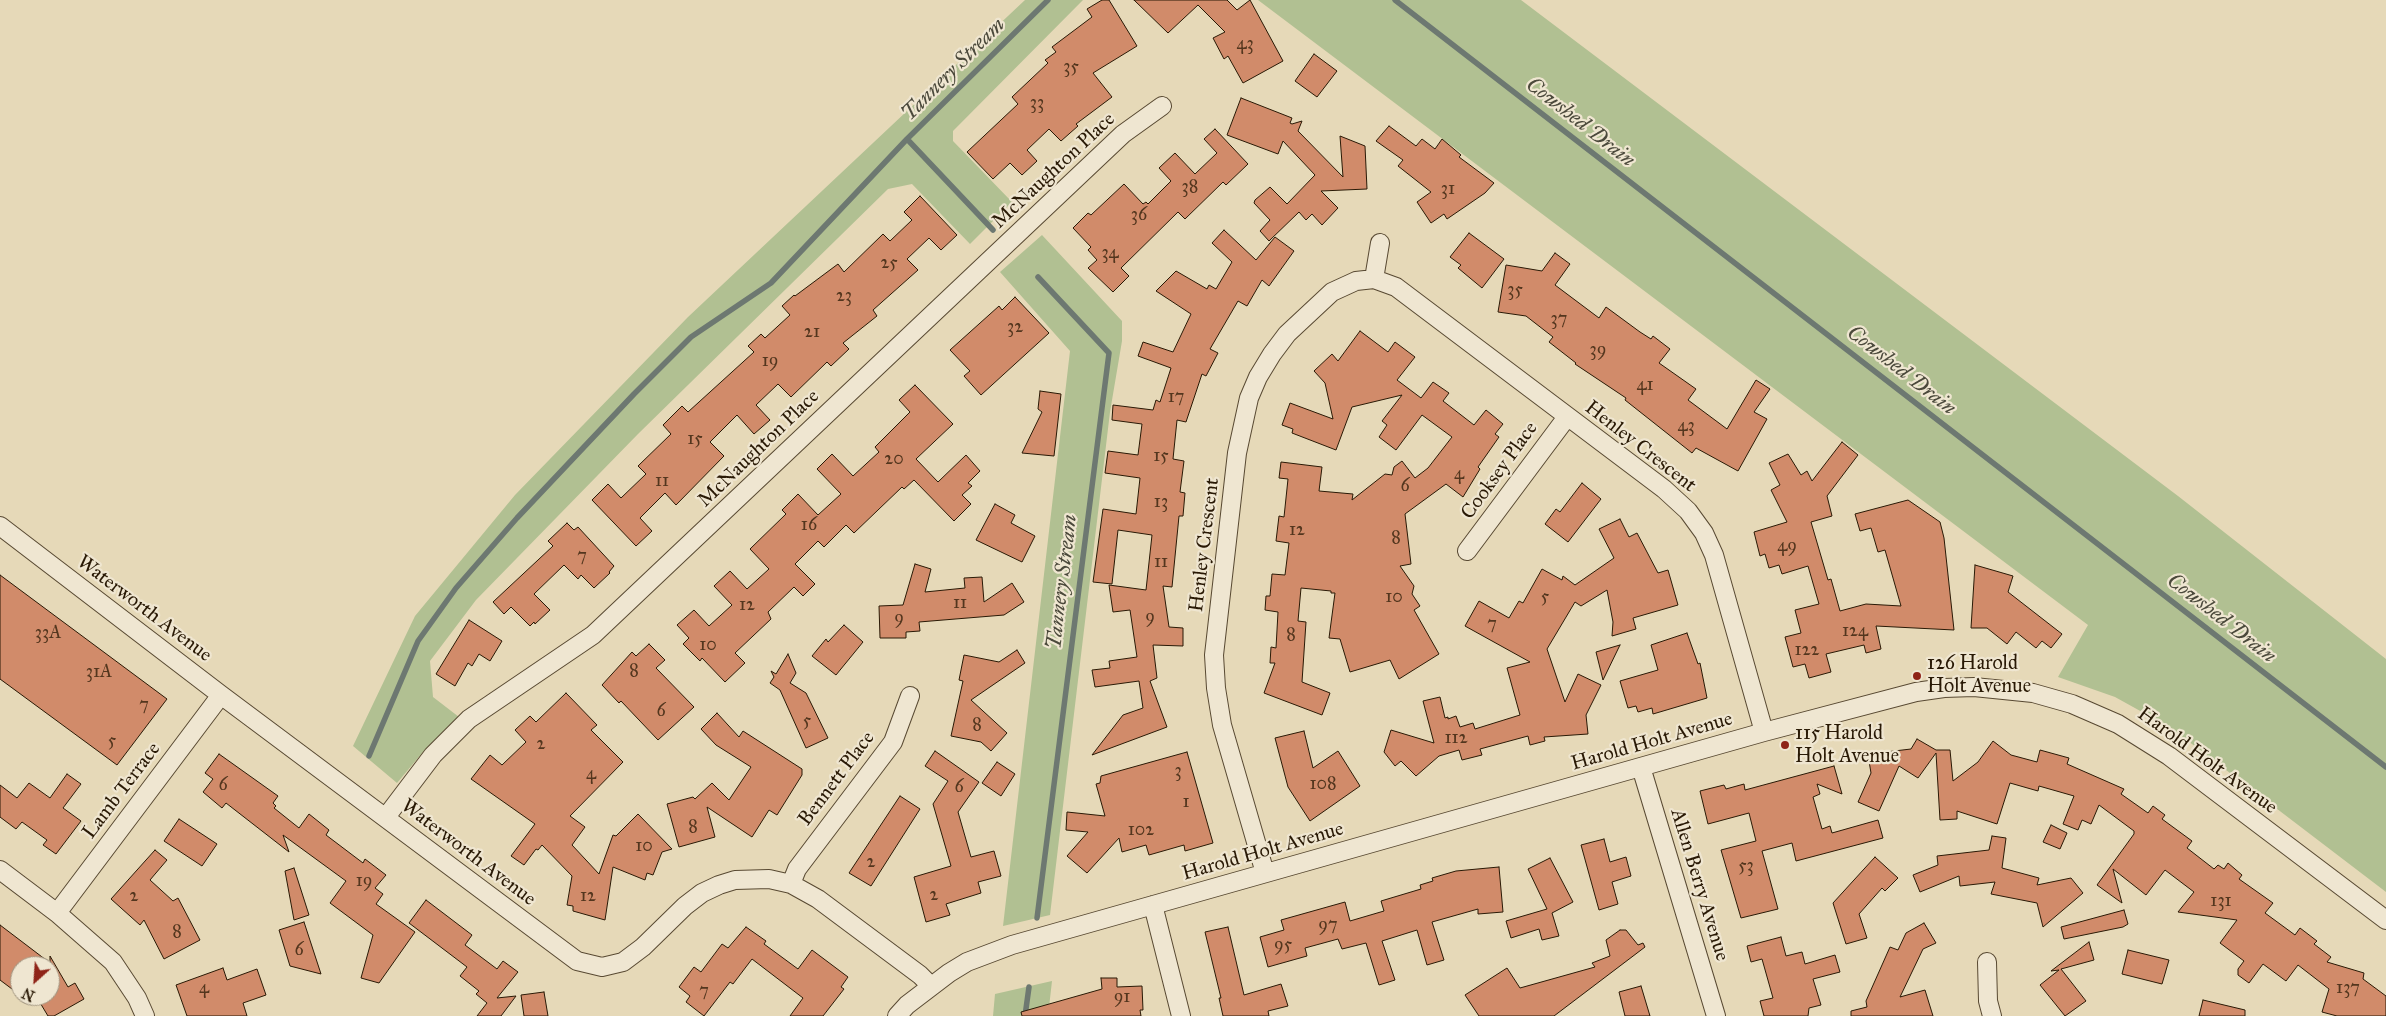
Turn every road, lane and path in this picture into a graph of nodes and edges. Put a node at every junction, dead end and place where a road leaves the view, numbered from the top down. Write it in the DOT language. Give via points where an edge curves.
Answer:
graph roads {
  1 [pos="1162,106"];
  2 [pos="1380,243"];
  3 [pos="1374,279"];
  4 [pos="1567,417"];
  5 [pos="0,526"];
  6 [pos="1468,552"];
  7 [pos="221,695"];
  8 [pos="910,696"];
  9 [pos="1764,732"];
  10 [pos="1641,767"];
  11 [pos="386,817"];
  12 [pos="0,870"];
  13 [pos="1265,874"];
  14 [pos="791,884"];
  15 [pos="1153,905"];
  16 [pos="57,912"];
  17 [pos="2386,920"];
  18 [pos="1987,962"];
  19 [pos="931,986"];
  20 [pos="145,1016"];
  21 [pos="897,1016"];
  22 [pos="1181,1016"];
  23 [pos="1716,1016"];
  24 [pos="1992,1016"];
  1 -- 11 [label="street, McNaughton Place" via="1123,134 593,635 469,719 433,755"];
  2 -- 3 [label="street"];
  3 -- 4 [label="street, Henley Crescent" via="1396,287"];
  3 -- 13 [label="street, Henley Crescent" via="1356,281 1332,292 1287,334 1258,377 1242,424 1214,655 1222,725"];
  4 -- 6 [label="street, Cooksey Place"];
  4 -- 9 [label="street, Henley Crescent" via="1664,489 1688,511 1704,533 1717,564"];
  5 -- 7 [label="street, Waterworth Avenue"];
  7 -- 11 [label="street, Waterworth Avenue"];
  7 -- 16 [label="street, Lamb Terrace"];
  8 -- 14 [label="street, Bennett Place" via="893,742 797,869"];
  9 -- 10 [label="street, Harold Holt Avenue"];
  9 -- 17 [label="street, Harold Holt Avenue" via="1916,692 1944,688 2013,690 2072,704 2118,724 2150,743"];
  10 -- 13 [label="street, Harold Holt Avenue"];
  10 -- 23 [label="street, Allen Berry Avenue"];
  11 -- 14 [label="street, Waterworth Avenue" via="567,954 595,966 613,966 623,962 685,906 719,884 769,879"];
  12 -- 16 [label="street"];
  13 -- 15 [label="street, Harold Holt Avenue"];
  14 -- 19 [label="street, Waterworth Avenue" via="832,908"];
  15 -- 19 [label="street, Harold Holt Avenue" via="989,953 967,962"];
  15 -- 22 [label="street"];
  16 -- 20 [label="street" via="113,962"];
  18 -- 24 [label="street" via="1988,1001"];
  19 -- 21 [label="street, Harold Holt Avenue"];
}
